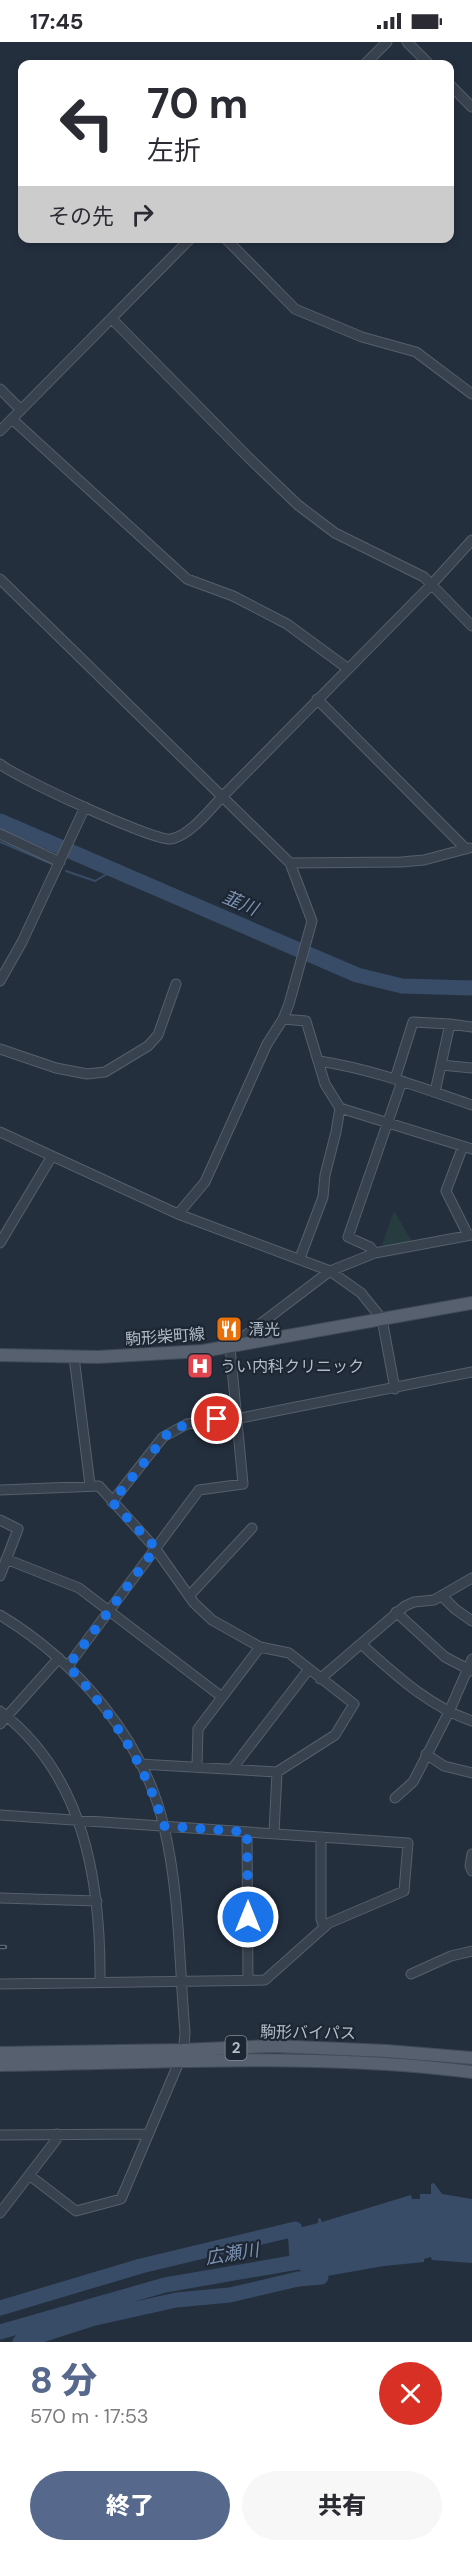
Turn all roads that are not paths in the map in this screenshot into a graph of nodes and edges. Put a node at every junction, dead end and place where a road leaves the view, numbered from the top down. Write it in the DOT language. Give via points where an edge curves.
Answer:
graph roads {
  1 [pos="387,42"];
  2 [pos="407,42"];
  3 [pos="368,60"];
  4 [pos="425,60"];
  5 [pos="454,89"];
  6 [pos="472,107"];
  7 [pos="186,243"];
  8 [pos="230,243"];
  9 [pos="112,319"];
  10 [pos="0,389"];
  11 [pos="472,394"];
  12 [pos="21,410"];
  13 [pos="12,419"];
  14 [pos="0,431"];
  15 [pos="472,540"];
  16 [pos="0,579"];
  17 [pos="431,585"];
  18 [pos="472,626"];
  19 [pos="347,669"];
  20 [pos="317,699"];
  21 [pos="0,764"];
  22 [pos="223,796"];
  23 [pos="85,807"];
  24 [pos="0,834"];
  25 [pos="469,848"];
  26 [pos="61,860"];
  27 [pos="290,863"];
  28 [pos="1,975"];
  29 [pos="176,984"];
  30 [pos="284,1019"];
  31 [pos="450,1024"];
  32 [pos="472,1027"];
  33 [pos="0,1049"];
  34 [pos="320,1061"];
  35 [pos="441,1065"];
  36 [pos="472,1068"];
  37 [pos="398,1080"];
  38 [pos="435,1092"];
  39 [pos="472,1105"];
  40 [pos="340,1108"];
  41 [pos="388,1121"];
  42 [pos="0,1132"];
  43 [pos="467,1148"];
  44 [pos="52,1156"];
  45 [pos="178,1214"];
  46 [pos="470,1235"];
  47 [pos="0,1243"];
  48 [pos="375,1253"];
  49 [pos="300,1258"];
  50 [pos="330,1270"];
  51 [pos="472,1303"];
  52 [pos="382,1319"];
  53 [pos="230,1347"];
  54 [pos="1,1352"];
  55 [pos="74,1357"];
  56 [pos="472,1372"];
  57 [pos="395,1389"];
  58 [pos="237,1417"];
  59 [pos="90,1485"];
  60 [pos="0,1490"];
  61 [pos="112,1502"];
  62 [pos="0,1520"];
  63 [pos="252,1528"];
  64 [pos="156,1548"];
  65 [pos="6,1559"];
  66 [pos="0,1576"];
  67 [pos="472,1578"];
  68 [pos="189,1596"];
  69 [pos="443,1596"];
  70 [pos="111,1611"];
  71 [pos="396,1612"];
  72 [pos="0,1615"];
  73 [pos="472,1620"];
  74 [pos="361,1644"];
  75 [pos="260,1647"];
  76 [pos="59,1658"];
  77 [pos="472,1659"];
  78 [pos="68,1666"];
  79 [pos="309,1670"];
  80 [pos="470,1670"];
  81 [pos="320,1679"];
  82 [pos="222,1697"];
  83 [pos="449,1712"];
  84 [pos="2,1717"];
  85 [pos="472,1721"];
  86 [pos="426,1754"];
  87 [pos="140,1764"];
  88 [pos="197,1767"];
  89 [pos="232,1769"];
  90 [pos="277,1772"];
  91 [pos="472,1773"];
  92 [pos="395,1798"];
  93 [pos="0,1815"];
  94 [pos="79,1821"];
  95 [pos="164,1826"];
  96 [pos="247,1832"];
  97 [pos="274,1833"];
  98 [pos="321,1837"];
  99 [pos="472,1854"];
  100 [pos="472,1871"];
  101 [pos="0,1898"];
  102 [pos="97,1901"];
  103 [pos="324,1927"];
  104 [pos="472,1951"];
  105 [pos="411,1974"];
  106 [pos="248,1980"];
  107 [pos="180,1981"];
  108 [pos="100,1982"];
  109 [pos="0,1984"];
  110 [pos="0,2053"];
  111 [pos="181,2056"];
  112 [pos="472,2058"];
  113 [pos="0,2065"];
  114 [pos="472,2072"];
  115 [pos="57,2134"];
  116 [pos="148,2134"];
  117 [pos="0,2135"];
  118 [pos="29,2175"];
  119 [pos="0,2213"];
  1 -- 3 [label="street"];
  2 -- 4 [label="street"];
  5 -- 6 [label="street"];
  7 -- 9 [label="street"];
  8 -- 11 [label="street" via="295,309 362,337 416,352"];
  9 -- 12 [label="street"];
  9 -- 17 [label="street" via="298,505 335,533 424,577"];
  10 -- 12 [label="street"];
  12 -- 13 [label="street"];
  13 -- 14 [label="street"];
  13 -- 19 [label="street" via="187,579 233,596 287,624"];
  15 -- 17 [label="street"];
  16 -- 22 [label="street"];
  17 -- 18 [label="street"];
  17 -- 19 [label="street"];
  19 -- 20 [label="street"];
  20 -- 22 [label="street"];
  20 -- 25 [label="street"];
  21 -- 23 [label="street" via="21,778"];
  22 -- 23 [label="street" via="189,830 171,839"];
  22 -- 27 [label="street"];
  23 -- 26 [label="street"];
  24 -- 26 [label="street"];
  25 -- 27 [label="street" via="401,862"];
  26 -- 28 [label="street"];
  27 -- 30 [label="street" via="312,921"];
  29 -- 33 [label="street" via="158,1035 148,1046 105,1072 87,1074 56,1068"];
  30 -- 34 [label="street" via="306,1021"];
  30 -- 45 [label="street" via="267,1044 205,1182"];
  31 -- 32 [label="street"];
  31 -- 35 [label="street"];
  31 -- 37 [label="street" via="413,1022"];
  34 -- 37 [label="street"];
  34 -- 40 [label="street" via="325,1084"];
  35 -- 36 [label="street"];
  35 -- 38 [label="street"];
  37 -- 38 [label="street"];
  37 -- 41 [label="street"];
  38 -- 39 [label="street"];
  40 -- 41 [label="street"];
  40 -- 49 [label="street" via="323,1197"];
  41 -- 43 [label="street"];
  41 -- 48 [label="street" via="348,1237"];
  42 -- 44 [label="street"];
  43 -- 46 [label="street" via="446,1191"];
  44 -- 45 [label="street"];
  44 -- 47 [label="street"];
  45 -- 49 [label="street"];
  46 -- 48 [label="street"];
  48 -- 50 [label="street"];
  49 -- 50 [label="street"];
  50 -- 52 [label="street" via="371,1303"];
  50 -- 53 [label="street"];
  51 -- 52 [label="main road, 駒形柴町線"];
  52 -- 53 [label="main road, 駒形柴町線"];
  52 -- 57 [label="street"];
  53 -- 55 [label="main road, 駒形柴町線"];
  53 -- 58 [label="street"];
  54 -- 55 [label="main road, 駒形柴町線"];
  55 -- 59 [label="street"];
  56 -- 57 [label="street"];
  57 -- 58 [label="street"];
  58 -- 61 [label="street" via="187,1424 169,1432"];
  58 -- 64 [label="street" via="243,1484 200,1490"];
  59 -- 60 [label="street"];
  59 -- 61 [label="street" via="99,1486"];
  61 -- 64 [label="street"];
  62 -- 65 [label="street" via="18,1529"];
  63 -- 68 [label="street"];
  64 -- 68 [label="street"];
  64 -- 70 [label="street"];
  65 -- 66 [label="street"];
  65 -- 70 [label="street" via="79,1588"];
  67 -- 69 [label="street"];
  68 -- 75 [label="street" via="212,1620"];
  69 -- 71 [label="street" via="430,1602 414,1602"];
  69 -- 73 [label="street"];
  70 -- 78 [label="street"];
  70 -- 82 [label="street"];
  71 -- 74 [label="street"];
  71 -- 80 [label="street" via="445,1657"];
  72 -- 76 [label="street"];
  74 -- 81 [label="street"];
  74 -- 83 [label="street" via="409,1686"];
  75 -- 79 [label="street" via="289,1653"];
  75 -- 82 [label="street"];
  76 -- 78 [label="street"];
  76 -- 84 [label="street"];
  77 -- 80 [label="street"];
  78 -- 87 [label="street" via="107,1711"];
  79 -- 81 [label="street"];
  79 -- 89 [label="street"];
  80 -- 83 [label="street"];
  81 -- 90 [label="street" via="354,1704 335,1735"];
  82 -- 88 [label="street" via="198,1729"];
  83 -- 85 [label="street"];
  83 -- 86 [label="street"];
  84 -- 94 [label="street" via="40,1752 57,1775"];
  86 -- 91 [label="street" via="444,1766"];
  86 -- 92 [label="street" via="413,1782"];
  87 -- 88 [label="street"];
  87 -- 95 [label="street"];
  88 -- 89 [label="street"];
  89 -- 90 [label="street"];
  90 -- 97 [label="street"];
  93 -- 94 [label="street"];
  94 -- 95 [label="street"];
  94 -- 102 [label="street" via="90,1855"];
  95 -- 96 [label="street"];
  95 -- 107 [label="street" via="175,1890"];
  96 -- 97 [label="street"];
  96 -- 106 [label="street"];
  97 -- 98 [label="street"];
  98 -- 103 [label="street"];
  98 -- 103 [label="street" via="408,1843 404,1891"];
  99 -- 100 [label="street"];
  101 -- 102 [label="street"];
  102 -- 108 [label="street"];
  103 -- 106 [label="street" via="268,1978"];
  104 -- 105 [label="street"];
  106 -- 107 [label="street"];
  107 -- 108 [label="street"];
  107 -- 111 [label="street" via="185,2032"];
  108 -- 109 [label="street"];
  110 -- 111 [label="main road, 駒形バイパス / 2"];
  111 -- 112 [label="main road, 駒形バイパス / 2" via="285,2047"];
  111 -- 113 [label="main road, 駒形バイパス / 2"];
  111 -- 114 [label="main road, 駒形バイパス / 2" via="388,2063"];
  111 -- 116 [label="street"];
  115 -- 116 [label="street"];
  115 -- 117 [label="street"];
  115 -- 118 [label="street"];
  116 -- 118 [label="street" via="118,2201 76,2211"];
  118 -- 119 [label="street"];
}
